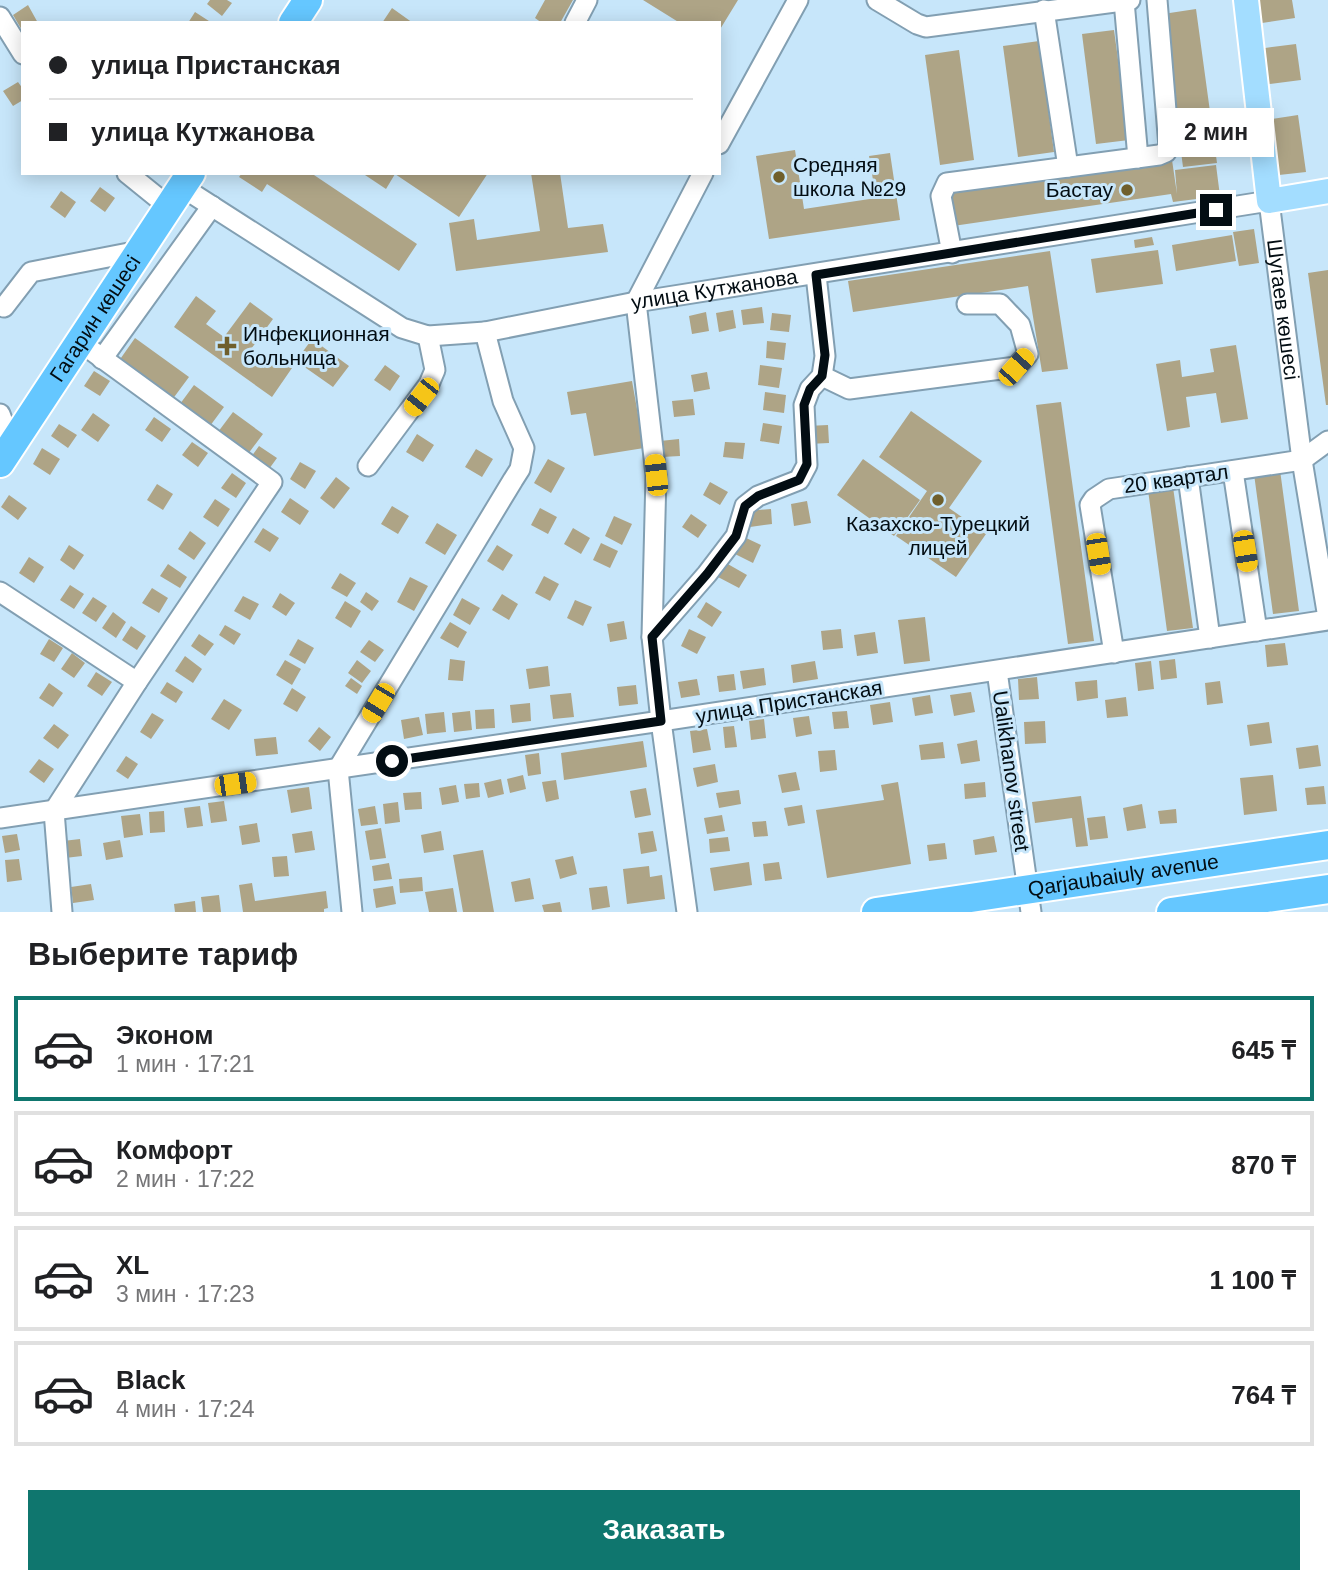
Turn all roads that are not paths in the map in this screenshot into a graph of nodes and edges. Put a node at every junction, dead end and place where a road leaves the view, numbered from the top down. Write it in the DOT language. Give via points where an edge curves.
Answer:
graph roads {
  1 [pos="308,0"];
  2 [pos="587,0"];
  3 [pos="799,0"];
  4 [pos="877,0"];
  5 [pos="1130,0"];
  6 [pos="1157,0"];
  7 [pos="1247,0"];
  8 [pos="1124,1"];
  9 [pos="1083,2"];
  10 [pos="1044,10"];
  11 [pos="0,17"];
  12 [pos="294,21"];
  13 [pos="576,21"];
  14 [pos="21,51"];
  15 [pos="721,140"];
  16 [pos="1138,158"];
  17 [pos="1068,167"];
  18 [pos="134,175"];
  19 [pos="702,175"];
  20 [pos="181,189"];
  21 [pos="1328,191"];
  22 [pos="1269,201"];
  23 [pos="212,206"];
  24 [pos="139,251"];
  25 [pos="952,253"];
  26 [pos="816,275"];
  27 [pos="636,302"];
  28 [pos="968,304"];
  29 [pos="4,307"];
  30 [pos="485,332"];
  31 [pos="428,336"];
  32 [pos="80,342"];
  33 [pos="102,359"];
  34 [pos="822,376"];
  35 [pos="0,414"];
  36 [pos="1328,441"];
  37 [pos="6,455"];
  38 [pos="1302,460"];
  39 [pos="368,466"];
  40 [pos="1233,471"];
  41 [pos="1188,477"];
  42 [pos="0,592"];
  43 [pos="1328,619"];
  44 [pos="1257,631"];
  45 [pos="652,637"];
  46 [pos="1210,638"];
  47 [pos="1114,653"];
  48 [pos="997,671"];
  49 [pos="137,682"];
  50 [pos="661,721"];
  51 [pos="338,769"];
  52 [pos="54,811"];
  53 [pos="0,818"];
  54 [pos="1328,845"];
  55 [pos="1328,889"];
  56 [pos="1029,901"];
  57 [pos="62,912"];
  58 [pos="352,912"];
  59 [pos="687,912"];
  60 [pos="876,912"];
  61 [pos="1171,912"];
  1 -- 12 [label="highway"];
  2 -- 13 [label="street"];
  3 -- 15 [label="street"];
  4 -- 10 [label="street" via="926,27"];
  5 -- 8 [label="street"];
  6 -- 16 [label="street" via="1168,147 1159,156"];
  7 -- 22 [label="main road, Шугаев көшесі"];
  8 -- 9 [label="street"];
  8 -- 16 [label="street"];
  9 -- 10 [label="street"];
  10 -- 17 [label="street"];
  11 -- 14 [label="street"];
  16 -- 17 [label="street"];
  17 -- 25 [label="street" via="947,183 941,196"];
  18 -- 20 [label="street, улица Кутжанова"];
  19 -- 27 [label="street"];
  20 -- 23 [label="street, улица Кутжанова"];
  20 -- 24 [label="highway, Гагарин көшесі"];
  21 -- 22 [label="main road, улица Кутжанова"];
  22 -- 25 [label="street, улица Кутжанова"];
  22 -- 38 [label="street, Шугаев көшесі"];
  23 -- 31 [label="street, улица Кутжанова" via="402,328"];
  23 -- 33 [label="street"];
  24 -- 29 [label="street" via="32,272"];
  24 -- 32 [label="highway, Гагарин көшесі"];
  25 -- 26 [label="street, улица Кутжанова"];
  26 -- 27 [label="street, улица Кутжанова"];
  26 -- 34 [label="street" via="825,355"];
  27 -- 30 [label="street, улица Кутжанова"];
  27 -- 45 [label="street" via="656,475"];
  28 -- 34 [label="street" via="1000,304 1020,325 1028,354 1016,367 849,388"];
  30 -- 31 [label="street, улица Кутжанова"];
  30 -- 51 [label="street" via="503,401 524,447 520,469"];
  31 -- 39 [label="street" via="435,370 429,384"];
  32 -- 33 [label="street"];
  32 -- 37 [label="highway, Гагарин көшесі"];
  33 -- 49 [label="street" via="272,482"];
  34 -- 45 [label="street" via="804,405 807,464 799,480 745,506 736,536"];
  35 -- 37 [label="street"];
  36 -- 38 [label="street, 20 квартал"];
  38 -- 40 [label="street, 20 квартал"];
  38 -- 43 [label="street, Шугаев көшесі"];
  40 -- 41 [label="street, 20 квартал"];
  40 -- 44 [label="street"];
  41 -- 46 [label="street"];
  41 -- 47 [label="street, 20 квартал" via="1109,489 1090,505"];
  42 -- 49 [label="street"];
  43 -- 44 [label="street, улица Пристанская"];
  44 -- 46 [label="street, улица Пристанская"];
  45 -- 50 [label="street"];
  46 -- 47 [label="street, улица Пристанская"];
  47 -- 48 [label="street, улица Пристанская"];
  48 -- 50 [label="street, улица Пристанская"];
  48 -- 56 [label="street, Ualikhanov street"];
  49 -- 52 [label="street"];
  50 -- 51 [label="street, улица Пристанская"];
  50 -- 59 [label="street"];
  51 -- 52 [label="street, улица Пристанская"];
  51 -- 58 [label="street"];
  52 -- 53 [label="street, улица Пристанская"];
  52 -- 57 [label="street"];
  54 -- 56 [label="highway, Qarjaubaiuly avenue"];
  55 -- 61 [label="highway, Qarjaubaiuly avenue"];
  56 -- 60 [label="highway, Qarjaubaiuly avenue"];
}
